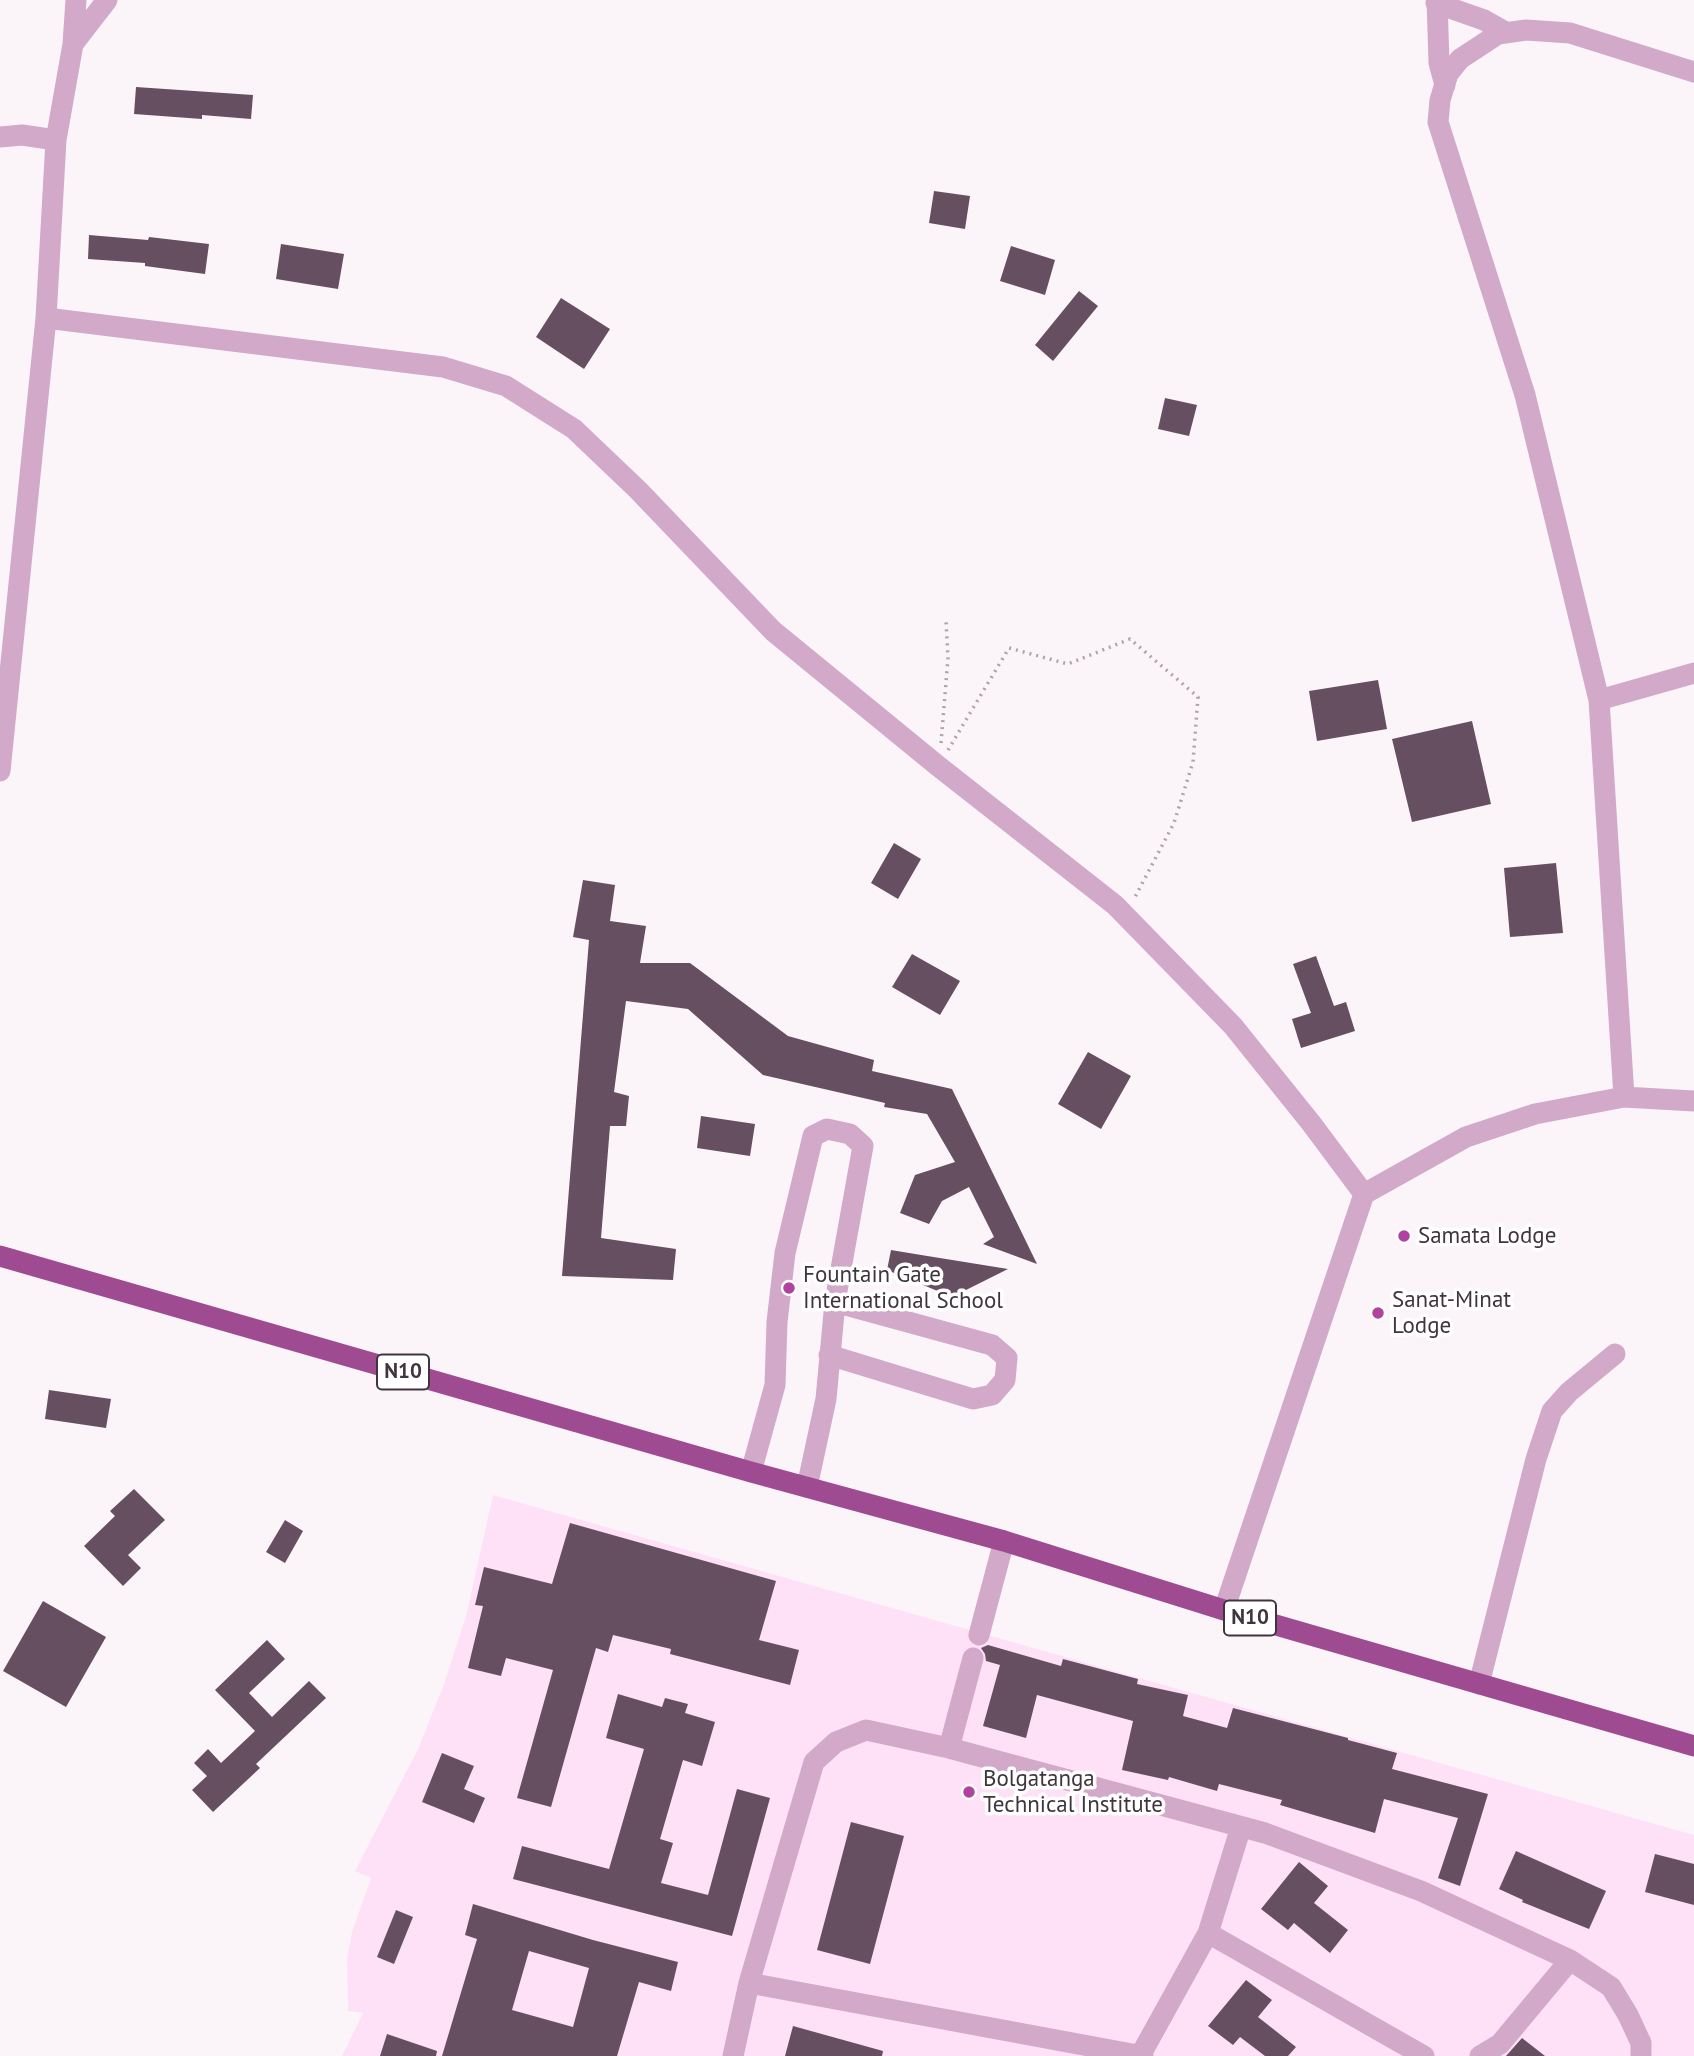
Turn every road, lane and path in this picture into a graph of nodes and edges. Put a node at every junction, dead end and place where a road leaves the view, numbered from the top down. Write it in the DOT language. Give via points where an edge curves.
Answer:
graph roads {
  1 [pos="76,0"];
  2 [pos="107,0"];
  3 [pos="1436,2"];
  4 [pos="1507,33"];
  5 [pos="73,44"];
  6 [pos="1694,72"];
  7 [pos="1445,85"];
  8 [pos="0,137"];
  9 [pos="56,140"];
  10 [pos="46,318"];
  11 [pos="946,621"];
  12 [pos="1694,673"];
  13 [pos="1599,699"];
  14 [pos="938,766"];
  15 [pos="0,771"];
  16 [pos="1134,899"];
  17 [pos="1624,1097"];
  18 [pos="1694,1101"];
  19 [pos="1364,1194"];
  20 [pos="0,1256"];
  21 [pos="835,1302"];
  22 [pos="1615,1353"];
  23 [pos="829,1355"];
  24 [pos="751,1472"];
  25 [pos="807,1488"];
  26 [pos="1004,1541"];
  27 [pos="1224,1610"];
  28 [pos="979,1635"];
  29 [pos="973,1658"];
  30 [pos="1479,1684"];
  31 [pos="1694,1746"];
  32 [pos="949,1748"];
  33 [pos="1241,1827"];
  34 [pos="1208,1933"];
  35 [pos="1570,1960"];
  36 [pos="749,1983"];
  37 [pos="733,2056"];
  38 [pos="1141,2056"];
  39 [pos="1424,2056"];
  40 [pos="1480,2056"];
  41 [pos="1641,2056"];
  1 -- 5 [label="street"];
  2 -- 5 [label="street"];
  3 -- 4 [label="street"];
  3 -- 7 [label="street" via="1439,63"];
  4 -- 6 [label="street" via="1570,33"];
  4 -- 7 [label="street" via="1460,59"];
  5 -- 9 [label="street"];
  7 -- 13 [label="street" via="1438,121 1525,395"];
  8 -- 9 [label="street"];
  9 -- 10 [label="street"];
  10 -- 14 [label="street" via="443,367 506,386 574,429 773,631"];
  10 -- 15 [label="street"];
  11 -- 14 [label="path" via="948,658"];
  12 -- 13 [label="street"];
  13 -- 17 [label="street"];
  14 -- 16 [label="path" via="1009,648 1068,664 1130,639 1198,697 1193,762 1174,823"];
  14 -- 19 [label="street" via="1115,905 1233,1026"];
  17 -- 18 [label="street"];
  17 -- 19 [label="street" via="1535,1114 1466,1137"];
  19 -- 27 [label="street"];
  20 -- 24 [label="highway, N10"];
  21 -- 23 [label="street"];
  21 -- 23 [label="street" via="992,1345 1007,1358 1005,1380 992,1395 974,1399"];
  21 -- 24 [label="street" via="863,1146 850,1134 827,1129 813,1136 785,1253 775,1385"];
  22 -- 30 [label="street" via="1552,1411"];
  23 -- 25 [label="street" via="826,1399"];
  24 -- 25 [label="highway, N10"];
  25 -- 26 [label="highway, N10"];
  26 -- 27 [label="highway, N10"];
  26 -- 28 [label="street"];
  27 -- 30 [label="highway, N10"];
  29 -- 32 [label="street"];
  30 -- 31 [label="highway, N10"];
  32 -- 33 [label="street"];
  32 -- 36 [label="street" via="866,1730 836,1742 814,1762"];
  33 -- 34 [label="street"];
  33 -- 35 [label="street" via="1421,1891"];
  34 -- 38 [label="street"];
  34 -- 39 [label="street"];
  35 -- 40 [label="street" via="1500,2044"];
  35 -- 41 [label="street" via="1611,1987 1641,2043"];
  36 -- 37 [label="street"];
  36 -- 38 [label="street"];
}
